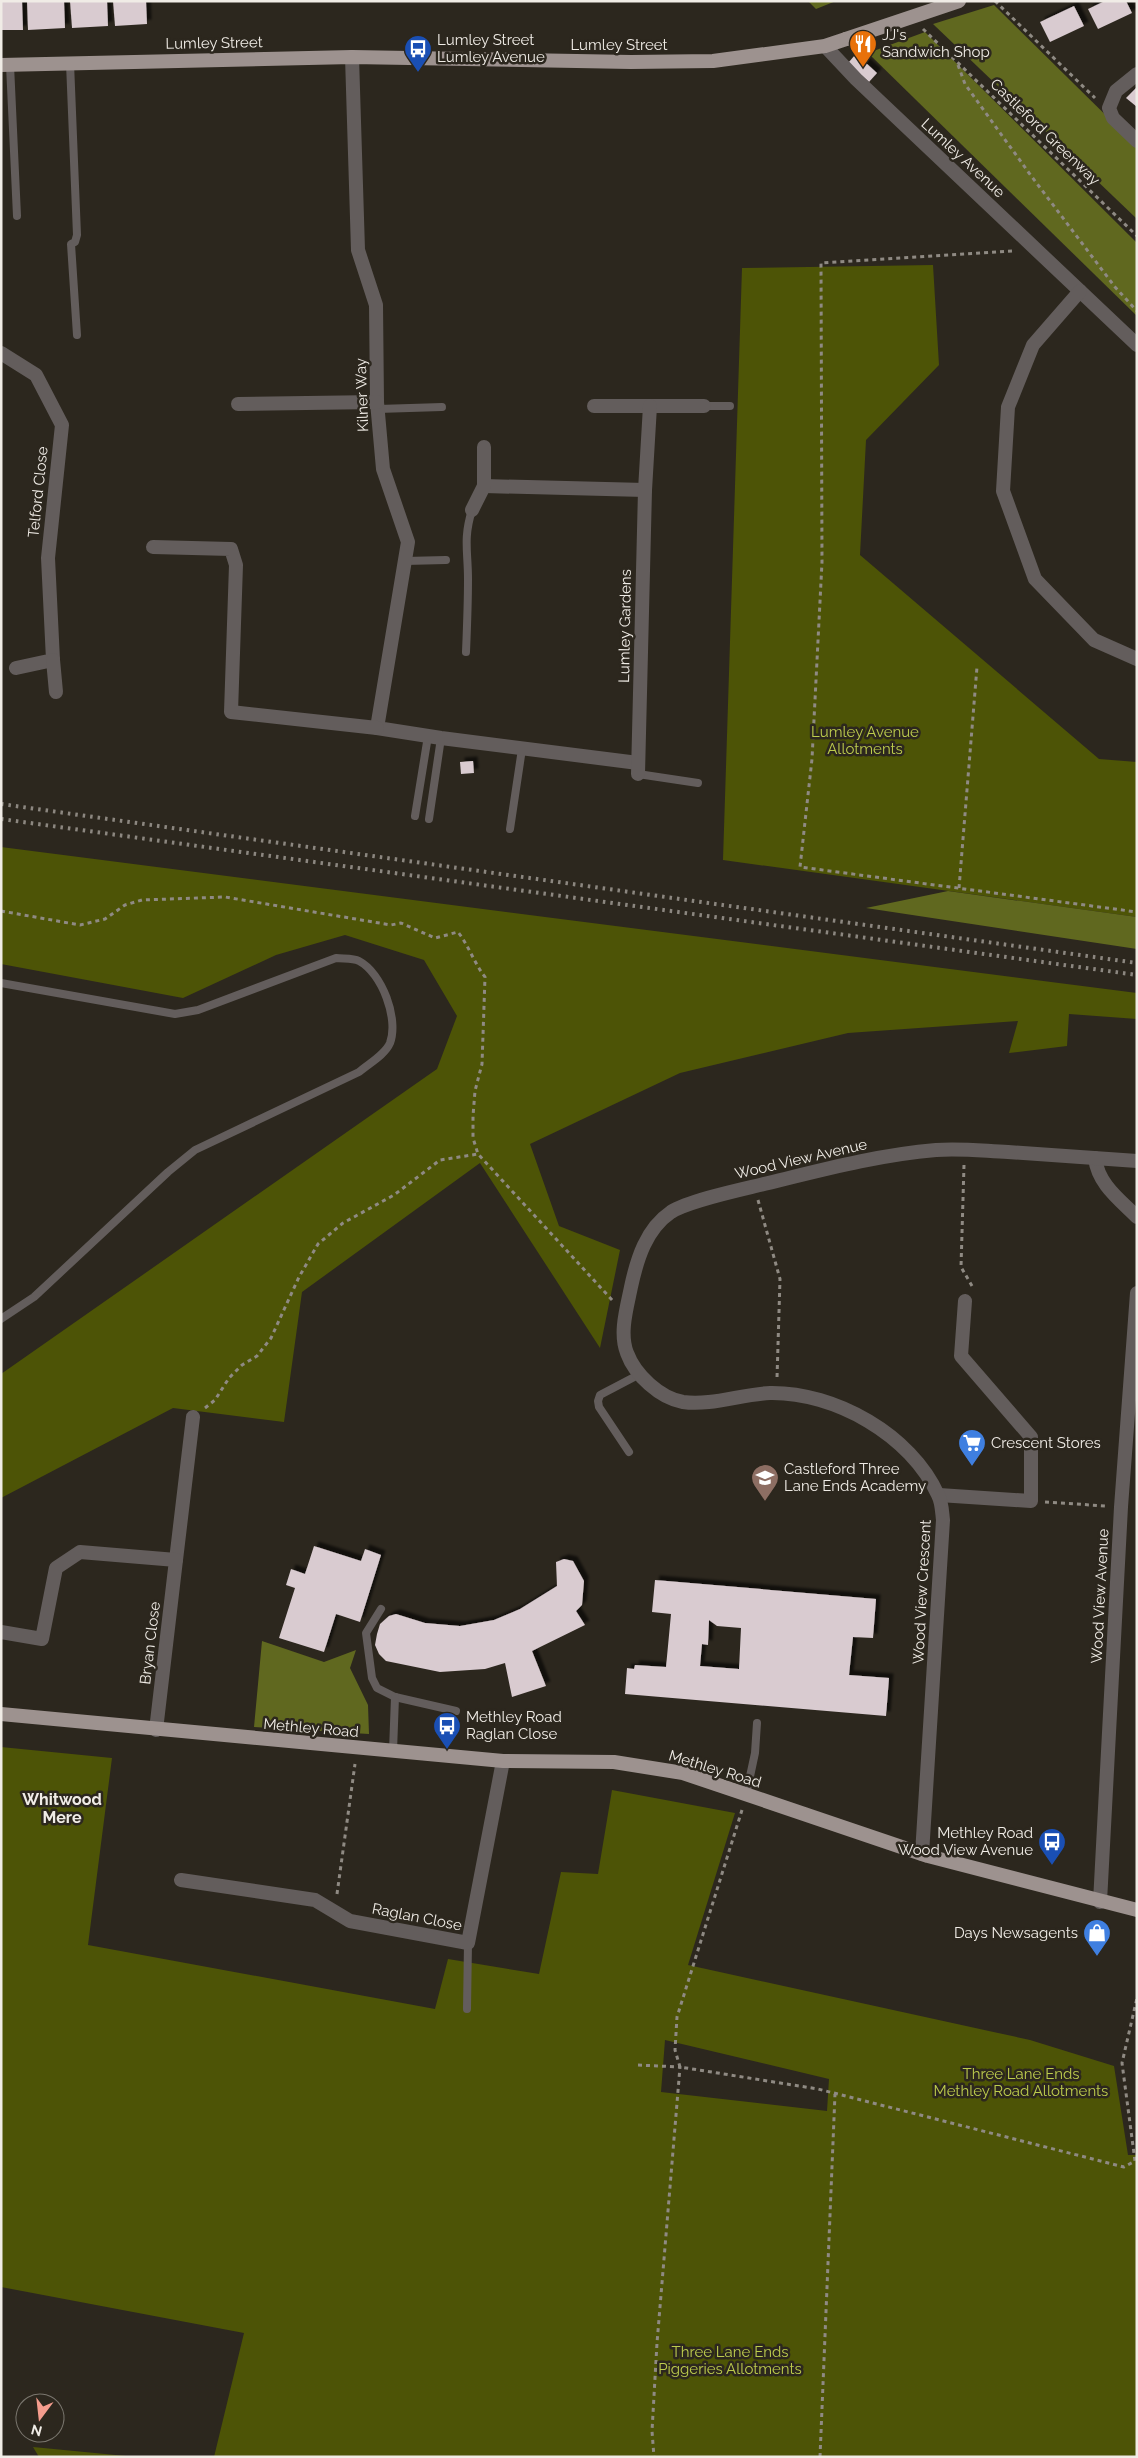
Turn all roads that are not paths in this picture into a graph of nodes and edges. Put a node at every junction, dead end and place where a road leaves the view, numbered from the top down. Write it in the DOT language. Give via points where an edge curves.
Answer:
graph roads {
  1 [pos="958,1"];
  2 [pos="825,46"];
  3 [pos="352,57"];
  4 [pos="70,63"];
  5 [pos="6,65"];
  6 [pos="1137,74"];
  7 [pos="1137,141"];
  8 [pos="17,216"];
  9 [pos="1080,291"];
  10 [pos="78,335"];
  11 [pos="1137,345"];
  12 [pos="1,353"];
  13 [pos="238,404"];
  14 [pos="378,405"];
  15 [pos="594,406"];
  16 [pos="650,406"];
  17 [pos="704,406"];
  18 [pos="730,406"];
  19 [pos="442,407"];
  20 [pos="484,447"];
  21 [pos="484,486"];
  22 [pos="645,490"];
  23 [pos="472,510"];
  24 [pos="153,547"];
  25 [pos="446,560"];
  26 [pos="405,561"];
  27 [pos="466,652"];
  28 [pos="1137,659"];
  29 [pos="53,660"];
  30 [pos="16,668"];
  31 [pos="56,692"];
  32 [pos="377,728"];
  33 [pos="434,737"];
  34 [pos="522,748"];
  35 [pos="638,768"];
  36 [pos="698,782"];
  37 [pos="415,816"];
  38 [pos="429,819"];
  39 [pos="510,829"];
  40 [pos="1,983"];
  41 [pos="1094,1158"];
  42 [pos="1137,1161"];
  43 [pos="1137,1217"];
  44 [pos="1137,1293"];
  45 [pos="964,1301"];
  46 [pos="1,1319"];
  47 [pos="626,1352"];
  48 [pos="640,1374"];
  49 [pos="193,1418"];
  50 [pos="629,1452"];
  51 [pos="939,1495"];
  52 [pos="176,1560"];
  53 [pos="380,1609"];
  54 [pos="1,1632"];
  55 [pos="395,1697"];
  56 [pos="456,1711"];
  57 [pos="1,1714"];
  58 [pos="757,1723"];
  59 [pos="156,1730"];
  60 [pos="393,1750"];
  61 [pos="503,1761"];
  62 [pos="746,1795"];
  63 [pos="922,1854"];
  64 [pos="181,1880"];
  65 [pos="1100,1902"];
  66 [pos="1137,1910"];
  67 [pos="468,1943"];
  68 [pos="467,2009"];
  1 -- 2 [label="main road, Lumley Street, bridge"];
  2 -- 3 [label="main road, Lumley Street" via="704,61"];
  2 -- 9 [label="street, Lumley Avenue"];
  3 -- 4 [label="main road, Lumley Street"];
  3 -- 14 [label="street, Kilner Way" via="358,250 376,305"];
  4 -- 5 [label="main road, Lumley Street"];
  4 -- 10 [label="lane" via="77,235 71,244"];
  5 -- 8 [label="lane"];
  6 -- 7 [label="street" via="1116,91 1109,108 1113,118"];
  9 -- 11 [label="street, Lumley Avenue"];
  9 -- 28 [label="street" via="1033,345 1008,407 1003,491 1035,578 1094,640"];
  12 -- 29 [label="street, Telford Close" via="36,375 62,425 48,558"];
  13 -- 14 [label="street"];
  14 -- 19 [label="lane"];
  14 -- 26 [label="street, Kilner Way" via="383,469 408,542"];
  15 -- 16 [label="street"];
  16 -- 17 [label="street"];
  16 -- 22 [label="street, Lumley Gardens"];
  17 -- 18 [label="lane"];
  20 -- 21 [label="street"];
  21 -- 22 [label="street"];
  21 -- 23 [label="street"];
  22 -- 35 [label="street, Lumley Gardens"];
  23 -- 27 [label="lane" via="465,546 468,576"];
  24 -- 32 [label="street" via="231,550 236,565 231,712"];
  25 -- 26 [label="lane"];
  26 -- 32 [label="street, Kilner Way"];
  29 -- 30 [label="street"];
  29 -- 31 [label="street, Telford Close"];
  32 -- 33 [label="street"];
  33 -- 34 [label="street"];
  33 -- 37 [label="lane"];
  33 -- 38 [label="lane"];
  34 -- 35 [label="street"];
  34 -- 39 [label="lane"];
  35 -- 36 [label="lane"];
  40 -- 46 [label="lane" via="175,1014 198,1010 336,958 359,961 375,974 388,998 392,1028 390,1044 358,1072 195,1150 34,1297"];
  41 -- 42 [label="street, Wood View Avenue"];
  41 -- 43 [label="street" via="1104,1184"];
  41 -- 47 [label="street, Wood View Avenue" via="934,1150 849,1163 673,1210 655,1226 644,1244 625,1315"];
  44 -- 65 [label="street, Wood View Avenue" via="1121,1507"];
  45 -- 51 [label="street" via="961,1356 1031,1437 1031,1501"];
  47 -- 48 [label="street, Wood View Crescent"];
  48 -- 50 [label="lane" via="600,1395 598,1401"];
  48 -- 51 [label="street, Wood View Crescent" via="659,1392 683,1402 777,1394 839,1406 869,1421 909,1453"];
  49 -- 52 [label="street, Bryan Close"];
  51 -- 63 [label="street, Wood View Crescent" via="943,1520"];
  52 -- 54 [label="street" via="80,1552 56,1568 42,1639"];
  52 -- 59 [label="street, Bryan Close"];
  53 -- 55 [label="lane" via="366,1633 372,1678 377,1688"];
  55 -- 56 [label="lane"];
  55 -- 60 [label="lane"];
  57 -- 59 [label="main road, Methley Road"];
  58 -- 62 [label="lane" via="755,1753"];
  59 -- 60 [label="main road, Methley Road"];
  60 -- 61 [label="main road, Methley Road"];
  61 -- 62 [label="main road, Methley Road" via="614,1762 683,1773"];
  61 -- 67 [label="street, Raglan Close"];
  62 -- 63 [label="main road, Methley Road"];
  63 -- 65 [label="main road, Methley Road"];
  64 -- 67 [label="street, Raglan Close" via="315,1900 350,1921"];
  65 -- 66 [label="main road, Methley Road"];
  67 -- 68 [label="lane"];
}
